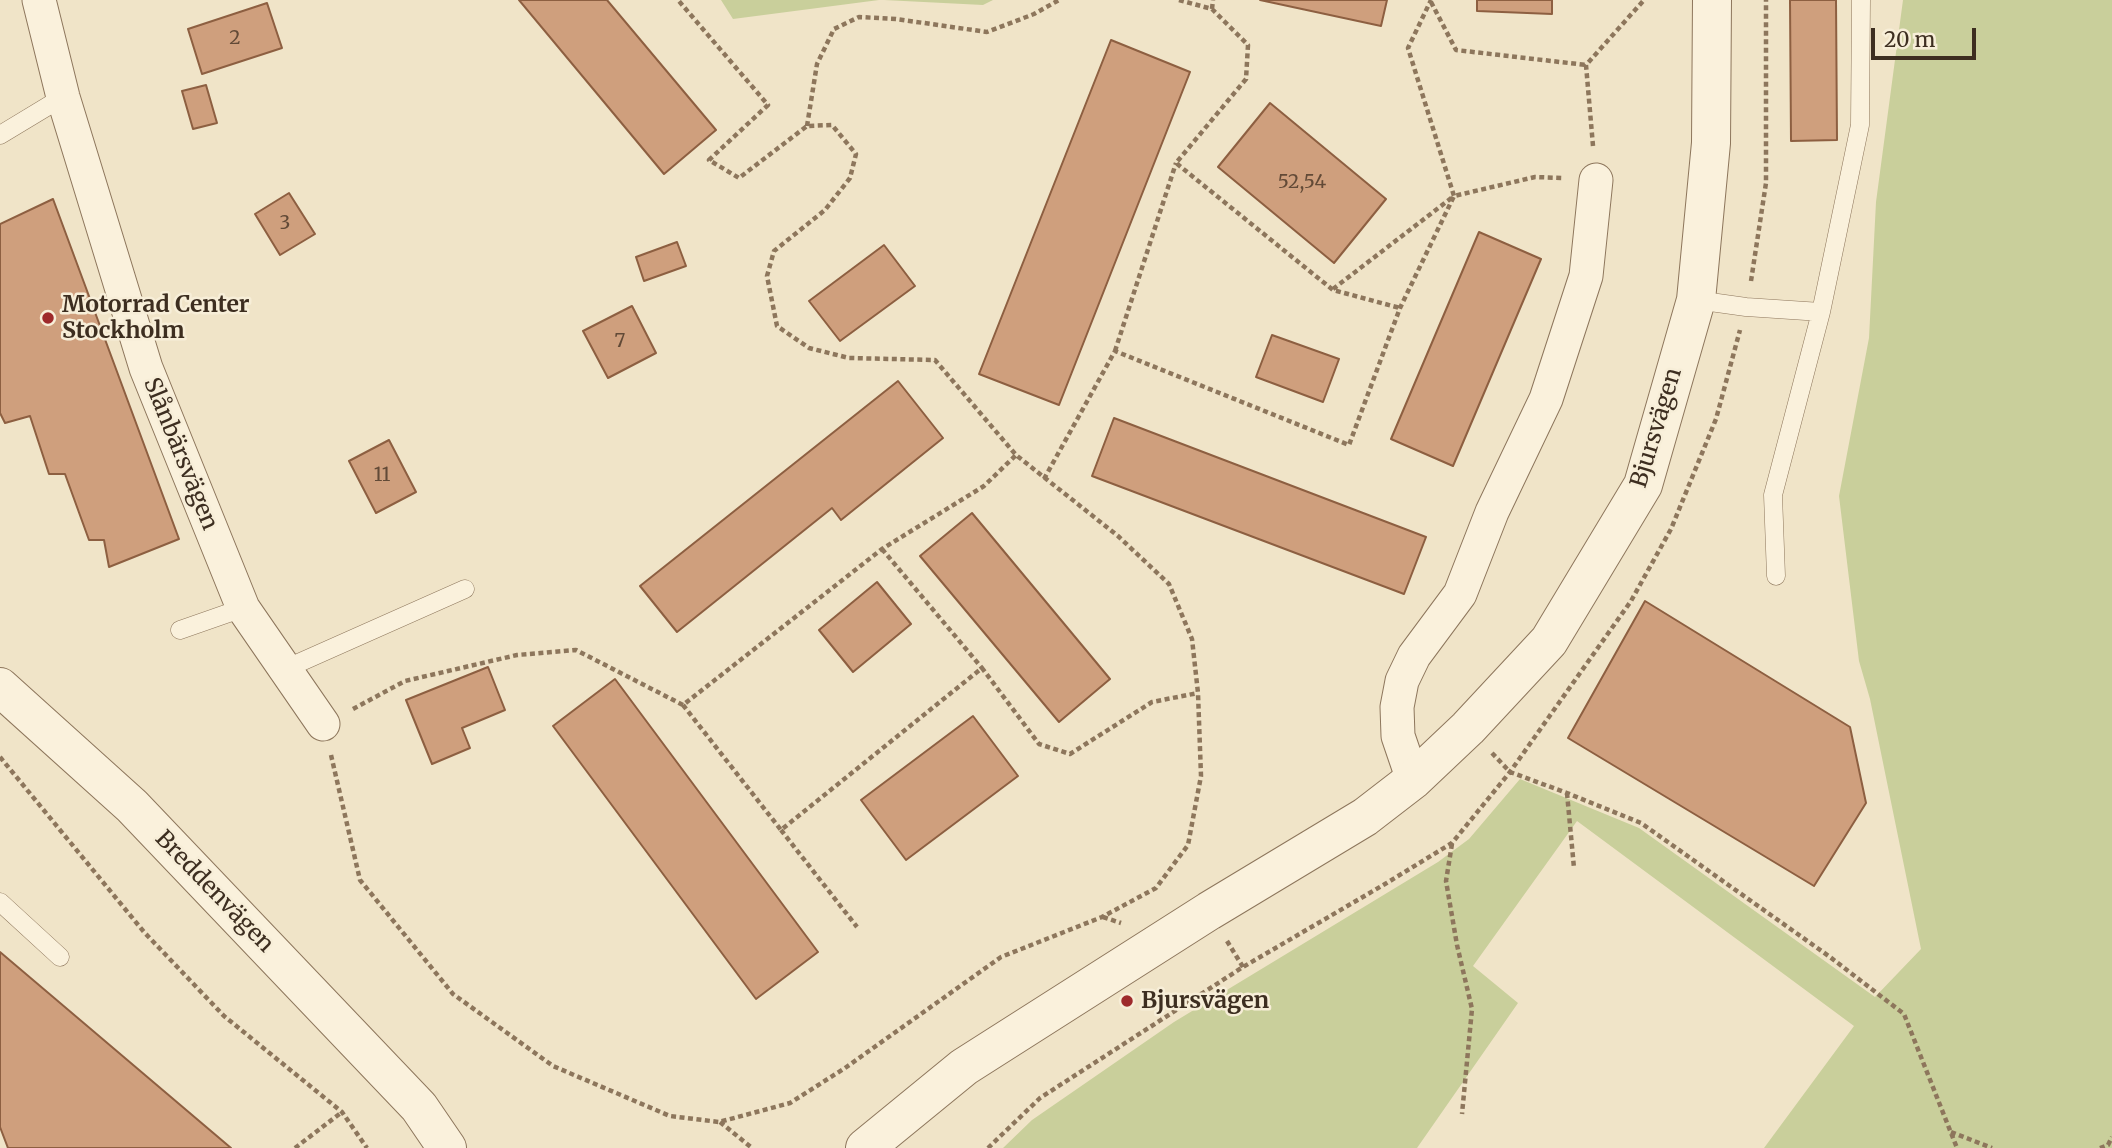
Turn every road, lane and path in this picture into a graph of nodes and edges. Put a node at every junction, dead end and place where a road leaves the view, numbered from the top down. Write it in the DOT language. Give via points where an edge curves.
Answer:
graph roads {
  1 [pos="39,0"];
  2 [pos="678,0"];
  3 [pos="1059,0"];
  4 [pos="1180,0"];
  5 [pos="1213,0"];
  6 [pos="1643,0"];
  7 [pos="1712,0"];
  8 [pos="1861,0"];
  9 [pos="1431,1"];
  10 [pos="1212,9"];
  11 [pos="1586,65"];
  12 [pos="63,96"];
  13 [pos="807,125"];
  14 [pos="0,135"];
  15 [pos="1176,163"];
  16 [pos="1596,180"];
  17 [pos="1454,196"];
  18 [pos="1333,290"];
  19 [pos="1696,300"];
  20 [pos="1400,308"];
  21 [pos="1821,312"];
  22 [pos="1115,351"];
  23 [pos="1016,455"];
  24 [pos="1044,479"];
  25 [pos="882,549"];
  26 [pos="1776,576"];
  27 [pos="465,589"];
  28 [pos="243,608"];
  29 [pos="180,630"];
  30 [pos="982,668"];
  31 [pos="285,669"];
  32 [pos="0,687"];
  33 [pos="1198,693"];
  34 [pos="683,705"];
  35 [pos="323,724"];
  36 [pos="0,757"];
  37 [pos="1510,772"];
  38 [pos="1413,780"];
  39 [pos="1567,793"];
  40 [pos="782,830"];
  41 [pos="1452,843"];
  42 [pos="1574,868"];
  43 [pos="0,902"];
  44 [pos="858,927"];
  45 [pos="60,957"];
  46 [pos="419,1107"];
  47 [pos="342,1112"];
  48 [pos="1462,1114"];
  49 [pos="719,1122"];
  50 [pos="1950,1132"];
  51 [pos="2112,1138"];
  52 [pos="295,1148"];
  53 [pos="367,1148"];
  54 [pos="447,1148"];
  55 [pos="474,1148"];
  56 [pos="752,1148"];
  57 [pos="865,1148"];
  58 [pos="1957,1148"];
  59 [pos="1992,1148"];
  60 [pos="2100,1148"];
  1 -- 12 [label="street, Slånbärsvägen"];
  2 -- 13 [label="path" via="768,105 709,160 739,178"];
  3 -- 13 [label="path" via="987,32 896,19 859,17 846,23 834,30 817,64"];
  4 -- 10 [label="path"];
  5 -- 10 [label="path"];
  6 -- 11 [label="path"];
  7 -- 19 [label="street, Bjursvägen" via="1711,143"];
  8 -- 21 [label="lane" via="1860,125"];
  9 -- 11 [label="path" via="1456,50"];
  9 -- 17 [label="path" via="1408,48"];
  10 -- 15 [label="path" via="1248,45 1246,79"];
  11 -- 16 [label="path"];
  12 -- 14 [label="lane"];
  12 -- 28 [label="street, Slånbärsvägen" via="146,368"];
  13 -- 23 [label="path" via="832,125 856,154 850,178 825,210 774,251 767,276 777,326 809,348 849,358 935,360"];
  15 -- 18 [label="path"];
  15 -- 22 [label="path"];
  16 -- 17 [label="path" via="1535,177"];
  16 -- 38 [label="street" via="1586,276 1546,399 1492,512 1460,594 1414,656 1402,681 1398,736"];
  17 -- 18 [label="path"];
  17 -- 20 [label="path"];
  18 -- 20 [label="path"];
  19 -- 21 [label="lane"];
  19 -- 38 [label="street, Bjursvägen" via="1643,485 1549,641"];
  20 -- 22 [label="path" via="1349,445"];
  21 -- 26 [label="lane" via="1773,495"];
  22 -- 24 [label="path"];
  23 -- 24 [label="path"];
  23 -- 25 [label="path" via="984,486"];
  24 -- 33 [label="path" via="1118,536 1169,584 1192,639"];
  25 -- 30 [label="path"];
  25 -- 34 [label="path"];
  27 -- 31 [label="lane"];
  28 -- 29 [label="lane"];
  28 -- 31 [label="street, Slånbärsvägen"];
  30 -- 33 [label="path" via="1039,744 1070,754 1152,702"];
  30 -- 40 [label="path"];
  31 -- 35 [label="street, Slånbärsvägen"];
  32 -- 46 [label="street, Breddenvägen" via="132,806"];
  33 -- 49 [label="path" via="1201,776 1188,845 1156,888 1102,917 1000,957 790,1103"];
  34 -- 35 [label="path" via="576,650 517,655 405,681"];
  34 -- 40 [label="path"];
  35 -- 49 [label="path" via="360,880 453,994 553,1066 670,1116"];
  36 -- 47 [label="path" via="144,932 215,1006"];
  37 -- 39 [label="path"];
  38 -- 57 [label="street, Bjursvägen" via="1365,817 964,1067"];
  39 -- 42 [label="path"];
  39 -- 50 [label="path" via="1642,823 1904,1014"];
  40 -- 44 [label="path"];
  41 -- 48 [label="path" via="1446,881 1472,1009"];
  43 -- 45 [label="lane"];
  46 -- 54 [label="street, Breddenvägen"];
  46 -- 55 [label="street, Breddenvägen"];
  47 -- 52 [label="path"];
  47 -- 53 [label="path"];
  49 -- 56 [label="path"];
  50 -- 58 [label="path"];
  50 -- 59 [label="path"];
  51 -- 60 [label="path"];
}
